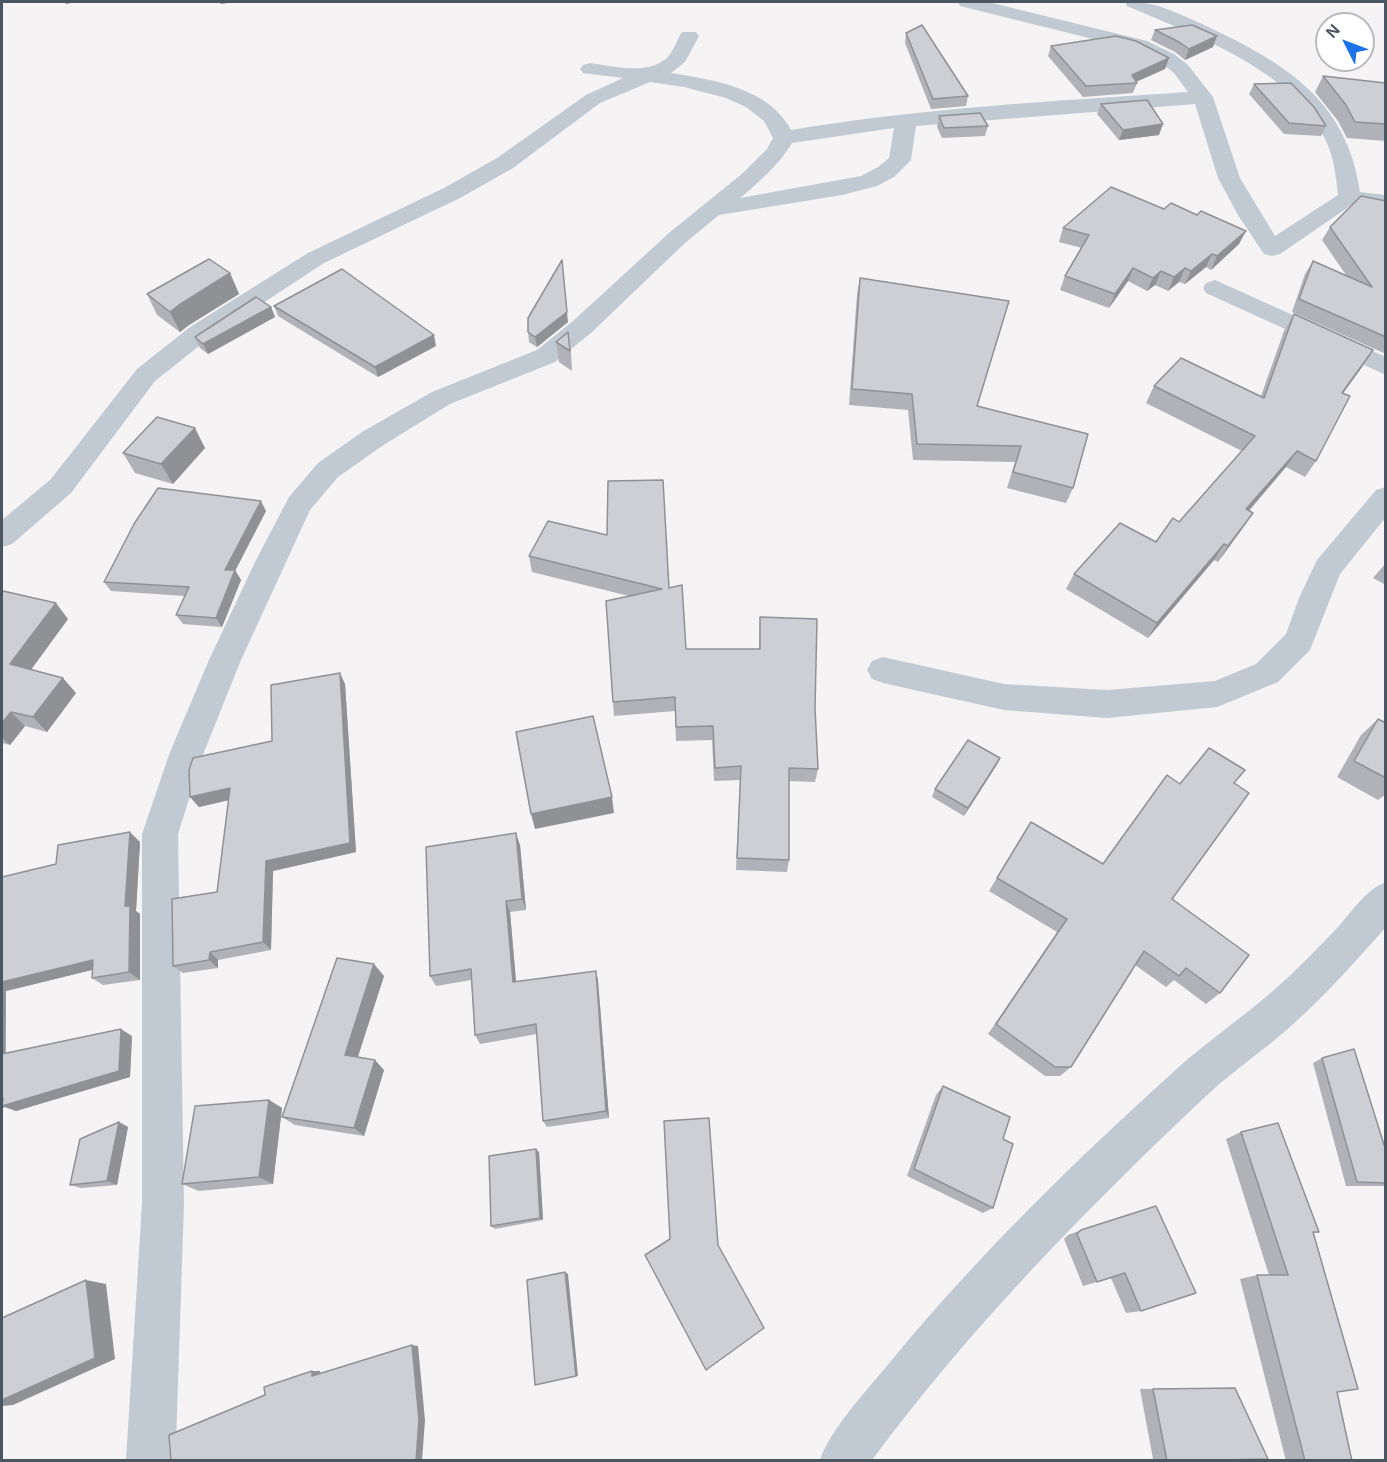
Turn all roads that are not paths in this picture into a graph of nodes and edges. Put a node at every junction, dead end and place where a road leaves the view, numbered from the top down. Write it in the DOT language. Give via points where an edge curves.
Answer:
graph roads {
  1 [pos="967,2"];
  2 [pos="1134,2"];
  3 [pos="689,36"];
  4 [pos="1205,57"];
  5 [pos="590,69"];
  6 [pos="648,76"];
  7 [pos="1282,78"];
  8 [pos="1315,83"];
  9 [pos="1203,97"];
  10 [pos="906,121"];
  11 [pos="784,138"];
  12 [pos="1349,197"];
  13 [pos="1386,202"];
  14 [pos="716,209"];
  15 [pos="1215,288"];
  16 [pos="1386,367"];
  17 [pos="1386,497"];
  18 [pos="2,536"];
  19 [pos="883,670"];
  20 [pos="1386,899"];
  21 [pos="149,1461"];
  22 [pos="843,1461"];
  1 -- 4 [label="street" via="1140,45 1167,58"];
  2 -- 4 [label="street"];
  3 -- 6 [label="street" via="678,58"];
  4 -- 7 [label="street"];
  4 -- 9 [label="street"];
  5 -- 6 [label="street"];
  6 -- 11 [label="street" via="718,89 755,104 770,115"];
  6 -- 18 [label="street" via="593,99 505,163 452,193 316,258 199,333 146,375 61,486"];
  7 -- 8 [label="street"];
  7 -- 12 [label="street" via="1314,105 1336,138"];
  9 -- 10 [label="street"];
  9 -- 12 [label="street" via="1229,178 1272,249"];
  10 -- 11 [label="street"];
  10 -- 14 [label="street" via="900,160 868,181"];
  11 -- 14 [label="street" via="776,152"];
  12 -- 13 [label="street"];
  14 -- 21 [label="street" via="676,238 546,356 441,398 328,470 299,504 225,660 187,752 160,834 163,1204"];
  15 -- 16 [label="street"];
  17 -- 19 [label="street" via="1328,568 1299,641 1267,673 1217,694 1107,704 1004,697"];
  20 -- 22 [label="street" via="1288,1003 1197,1078 1092,1175 962,1312 888,1398"];
}
